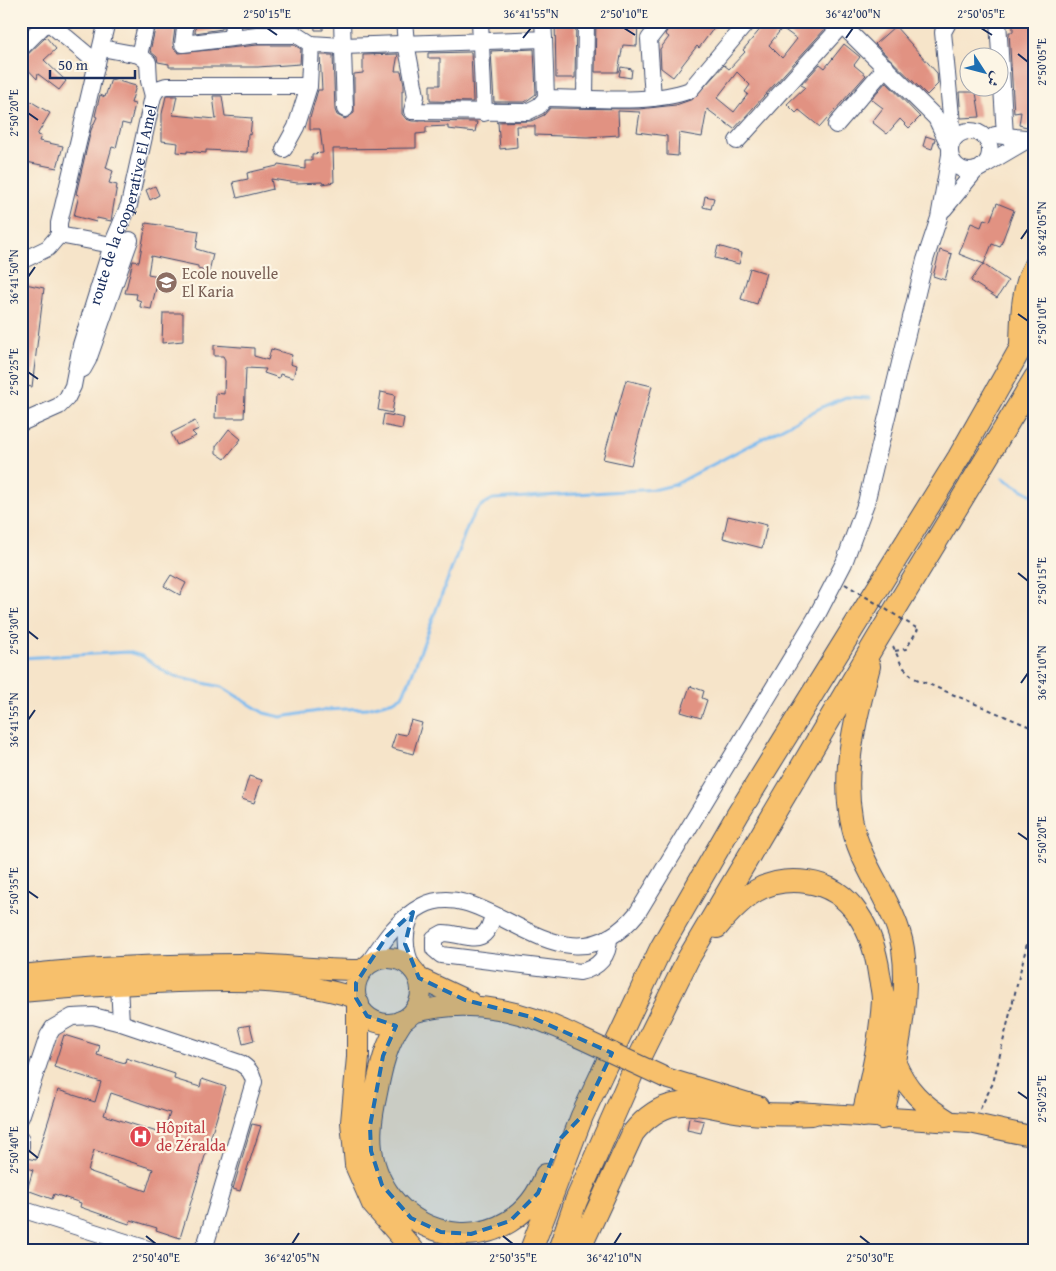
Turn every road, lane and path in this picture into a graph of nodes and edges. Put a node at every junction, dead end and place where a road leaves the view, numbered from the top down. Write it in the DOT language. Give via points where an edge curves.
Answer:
graph roads {
  1 [pos="49,21"];
  2 [pos="107,21"];
  3 [pos="147,21"];
  4 [pos="186,21"];
  5 [pos="234,21"];
  6 [pos="342,21"];
  7 [pos="404,21"];
  8 [pos="480,21"];
  9 [pos="543,21"];
  10 [pos="586,21"];
  11 [pos="663,21"];
  12 [pos="748,21"];
  13 [pos="949,21"];
  14 [pos="998,21"];
  15 [pos="840,23"];
  16 [pos="259,28"];
  17 [pos="301,33"];
  18 [pos="231,38"];
  19 [pos="544,39"];
  20 [pos="481,40"];
  21 [pos="406,43"];
  22 [pos="343,46"];
  23 [pos="21,48"];
  24 [pos="139,55"];
  25 [pos="99,56"];
  26 [pos="886,68"];
  27 [pos="309,86"];
  28 [pos="153,96"];
  29 [pos="546,98"];
  30 [pos="585,98"];
  31 [pos="653,98"];
  32 [pos="345,109"];
  33 [pos="484,113"];
  34 [pos="936,118"];
  35 [pos="836,125"];
  36 [pos="958,129"];
  37 [pos="980,133"];
  38 [pos="1005,136"];
  39 [pos="1032,139"];
  40 [pos="737,141"];
  41 [pos="284,149"];
  42 [pos="950,151"];
  43 [pos="980,168"];
  44 [pos="940,218"];
  45 [pos="60,235"];
  46 [pos="130,240"];
  47 [pos="112,245"];
  48 [pos="21,261"];
  49 [pos="1035,266"];
  50 [pos="1035,323"];
  51 [pos="1020,348"];
  52 [pos="1035,378"];
  53 [pos="73,386"];
  54 [pos="21,423"];
  55 [pos="845,584"];
  56 [pos="886,638"];
  57 [pos="1035,729"];
  58 [pos="1035,911"];
  59 [pos="413,912"];
  60 [pos="493,915"];
  61 [pos="609,937"];
  62 [pos="688,960"];
  63 [pos="364,968"];
  64 [pos="416,973"];
  65 [pos="21,975"];
  66 [pos="119,985"];
  67 [pos="21,992"];
  68 [pos="357,1001"];
  69 [pos="477,1005"];
  70 [pos="407,1017"];
  71 [pos="121,1023"];
  72 [pos="895,1061"];
  73 [pos="870,1085"];
  74 [pos="812,1114"];
  75 [pos="835,1115"];
  76 [pos="582,1116"];
  77 [pos="21,1117"];
  78 [pos="873,1117"];
  79 [pos="949,1122"];
  80 [pos="970,1123"];
  81 [pos="1035,1137"];
  82 [pos="21,1140"];
  83 [pos="21,1147"];
  84 [pos="21,1209"];
  85 [pos="151,1250"];
  86 [pos="201,1250"];
  87 [pos="413,1250"];
  88 [pos="531,1250"];
  89 [pos="559,1250"];
  90 [pos="579,1250"];
  1 -- 23 [label="street"];
  1 -- 25 [label="street"];
  2 -- 25 [label="street"];
  3 -- 24 [label="street"];
  4 -- 18 [label="street" via="183,44"];
  5 -- 18 [label="street"];
  6 -- 22 [label="street"];
  7 -- 21 [label="street"];
  8 -- 20 [label="street"];
  9 -- 19 [label="street"];
  10 -- 30 [label="street"];
  11 -- 31 [label="street" via="649,39"];
  12 -- 31 [label="street" via="690,90"];
  13 -- 36 [label="street" via="943,32"];
  14 -- 38 [label="street"];
  15 -- 26 [label="street"];
  15 -- 40 [label="street"];
  16 -- 17 [label="street"];
  16 -- 18 [label="street"];
  17 -- 22 [label="street"];
  17 -- 27 [label="street"];
  19 -- 20 [label="street"];
  19 -- 29 [label="street"];
  20 -- 21 [label="street"];
  20 -- 33 [label="street"];
  21 -- 22 [label="street"];
  21 -- 33 [label="street" via="416,96 412,111"];
  22 -- 32 [label="street"];
  24 -- 25 [label="street"];
  24 -- 28 [label="street" via="148,62"];
  25 -- 45 [label="street" via="58,223"];
  26 -- 34 [label="street"];
  26 -- 35 [label="street"];
  27 -- 28 [label="street, route de la cooperative El Amel" via="166,86 157,89"];
  27 -- 41 [label="street" via="296,127"];
  28 -- 47 [label="street, route de la cooperative El Amel" via="130,205"];
  29 -- 30 [label="street"];
  29 -- 33 [label="street" via="527,112"];
  30 -- 31 [label="street"];
  34 -- 36 [label="street"];
  34 -- 42 [label="street"];
  36 -- 37 [label="street"];
  36 -- 42 [label="street"];
  37 -- 38 [label="street"];
  37 -- 43 [label="street" via="990,152"];
  38 -- 39 [label="street"];
  39 -- 43 [label="street"];
  42 -- 43 [label="street" via="957,166 963,170"];
  42 -- 44 [label="street"];
  43 -- 44 [label="street" via="960,188"];
  44 -- 61 [label="street" via="925,260 866,503 839,576 638,912"];
  45 -- 47 [label="street"];
  45 -- 48 [label="street" via="48,248"];
  46 -- 53 [label="street" via="88,360"];
  47 -- 53 [label="street, route de la cooperative El Amel" via="81,345"];
  49 -- 51 [label="highway" via="1023,296"];
  50 -- 51 [label="highway"];
  51 -- 76 [label="highway" via="959,457 816,684 698,882 661,948"];
  52 -- 56 [label="highway"];
  53 -- 54 [label="street, route de la cooperative El Amel" via="68,398 59,406"];
  55 -- 56 [label="path, bridge" via="918,629 906,649"];
  56 -- 57 [label="path" via="902,666 914,678"];
  56 -- 62 [label="highway"];
  56 -- 72 [label="highway" via="854,727 848,793 851,822 860,849 891,914 903,948 902,1004"];
  58 -- 80 [label="path" via="990,1093"];
  59 -- 60 [label="street" via="431,902 448,900 466,903"];
  59 -- 63 [label="street" via="392,929"];
  59 -- 64 [label="street" via="406,928 405,944"];
  60 -- 61 [label="street" via="559,944 581,945"];
  60 -- 61 [label="street" via="489,929 480,937 443,933 434,938 434,948 441,955 580,972 600,963 608,950"];
  62 -- 73 [label="highway" via="732,910 751,893 773,882 819,883 837,893 855,908 870,933 877,961 883,998"];
  62 -- 89 [label="highway" via="635,1067 576,1201"];
  63 -- 64 [label="main road" via="377,960 390,958 402,960"];
  63 -- 65 [label="main road" via="334,970 228,964"];
  63 -- 68 [label="main road" via="356,983"];
  64 -- 69 [label="main road"];
  64 -- 70 [label="main road" via="421,996"];
  66 -- 67 [label="main road"];
  66 -- 68 [label="main road" via="263,981 317,988"];
  66 -- 71 [label="street"];
  68 -- 70 [label="main road" via="367,1016 379,1023"];
  68 -- 87 [label="highway" via="358,1057 352,1122 356,1165 373,1204"];
  69 -- 70 [label="main road" via="451,1005"];
  69 -- 74 [label="main road, bridge" via="531,1017 666,1078 746,1103"];
  70 -- 76 [label="highway" via="383,1056 370,1138 382,1185 402,1212 420,1224 446,1233 471,1234 501,1226 518,1216 538,1193 564,1133"];
  71 -- 77 [label="street" via="81,1015 53,1028"];
  71 -- 86 [label="street" via="240,1063 252,1072 254,1082 206,1243"];
  72 -- 78 [label="highway"];
  72 -- 79 [label="main road" via="909,1089"];
  73 -- 75 [label="main road" via="856,1104"];
  73 -- 78 [label="highway"];
  74 -- 75 [label="main road"];
  74 -- 90 [label="highway" via="757,1114 691,1102 678,1102 660,1109 633,1133"];
  75 -- 78 [label="main road"];
  76 -- 88 [label="highway"];
  78 -- 79 [label="main road"];
  79 -- 80 [label="main road"];
  80 -- 81 [label="main road"];
  82 -- 83 [label="street"];
  84 -- 85 [label="street"];
}
